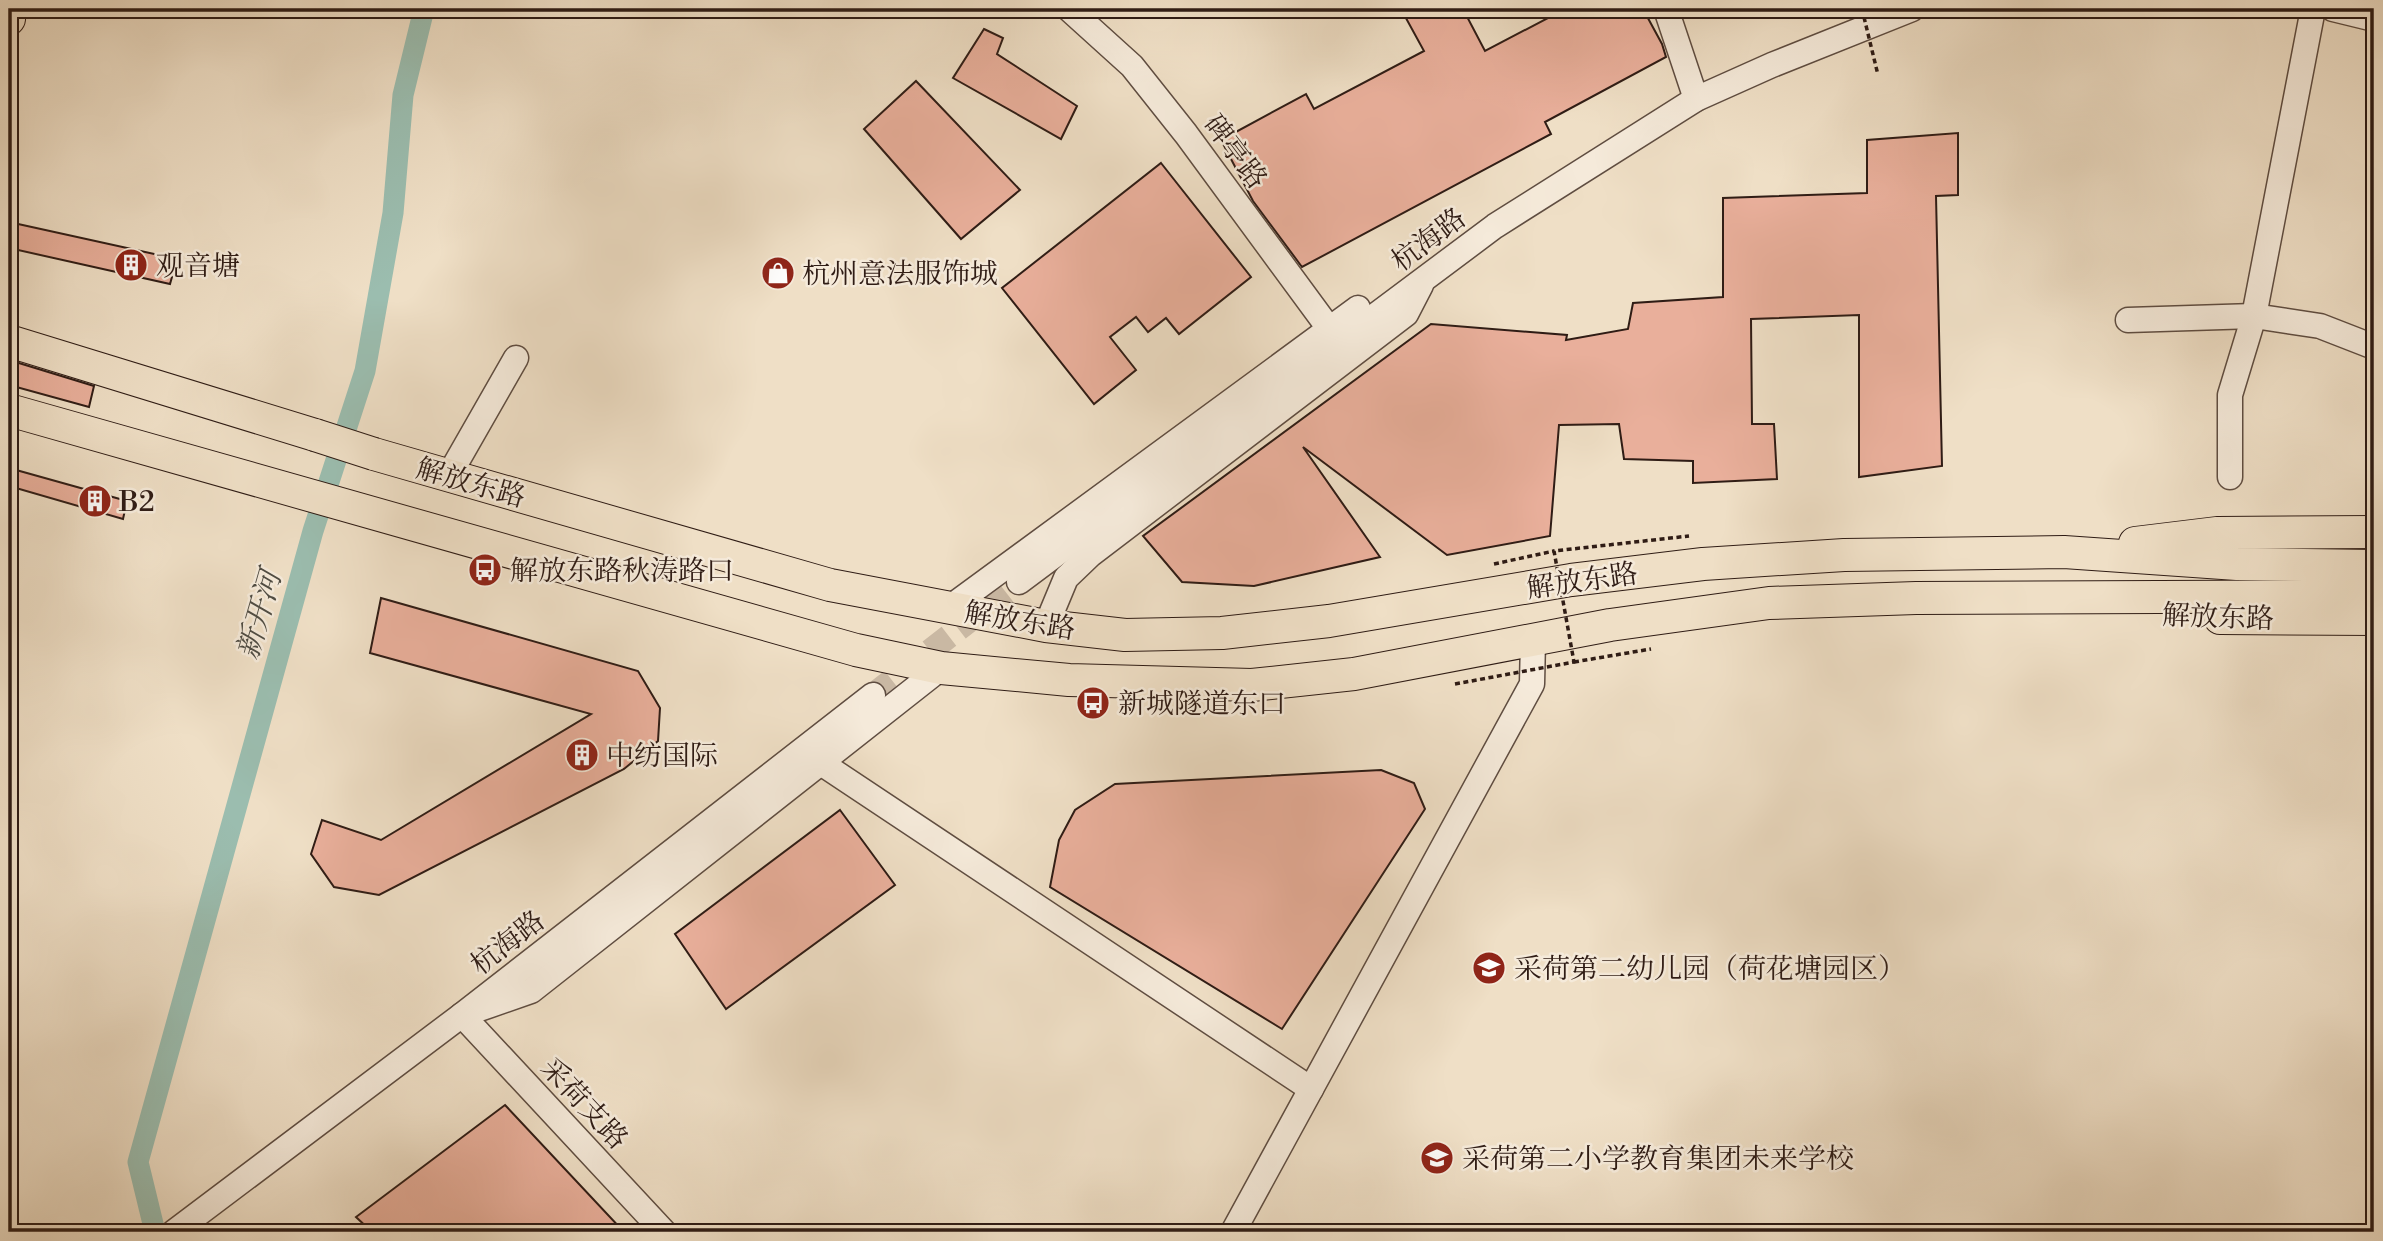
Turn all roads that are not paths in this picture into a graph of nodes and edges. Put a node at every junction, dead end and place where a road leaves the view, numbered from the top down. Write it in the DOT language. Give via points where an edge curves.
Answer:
graph roads {
  1 [pos="10,9"];
  2 [pos="1069,9"];
  3 [pos="1666,9"];
  4 [pos="1912,9"];
  5 [pos="2313,9"];
  6 [pos="2333,9"];
  7 [pos="9,19"];
  8 [pos="2374,19"];
  9 [pos="1696,99"];
  10 [pos="1425,278"];
  11 [pos="2254,316"];
  12 [pos="2128,320"];
  13 [pos="1334,335"];
  14 [pos="9,341"];
  15 [pos="2374,347"];
  16 [pos="516,358"];
  17 [pos="9,410"];
  18 [pos="449,477"];
  19 [pos="2230,477"];
  20 [pos="2374,532"];
  21 [pos="2064,552"];
  22 [pos="2374,566"];
  23 [pos="1019,582"];
  24 [pos="2374,596"];
  25 [pos="2064,597"];
  26 [pos="948,609"];
  27 [pos="2374,619"];
  28 [pos="1046,626"];
  29 [pos="1533,640"];
  30 [pos="941,668"];
  31 [pos="873,695"];
  32 [pos="821,763"];
  33 [pos="462,1015"];
  34 [pos="1311,1089"];
  35 [pos="177,1231"];
  36 [pos="664,1232"];
  37 [pos="1233,1232"];
  1 -- 7 [label="main road"];
  2 -- 13 [label="street, 碑亭路" via="1132,66"];
  3 -- 9 [label="street"];
  4 -- 9 [label="street, 杭海路"];
  5 -- 11 [label="street"];
  6 -- 8 [label="street"];
  9 -- 10 [label="street, 杭海路" via="1495,226"];
  10 -- 13 [label="street, 杭海路"];
  10 -- 28 [label="street" via="1406,314 1090,555 1066,578"];
  11 -- 12 [label="street"];
  11 -- 15 [label="street" via="2320,326"];
  11 -- 19 [label="street" via="2230,395"];
  13 -- 23 [label="street, 杭海路"];
  13 -- 26 [label="street"];
  14 -- 18 [label="main road, 解放东路, bridge"];
  16 -- 18 [label="street"];
  17 -- 30 [label="main road, 解放东路" via="856,650"];
  18 -- 26 [label="main road, 解放东路" via="830,585"];
  20 -- 21 [label="main road, 解放东路" via="2217,533"];
  21 -- 22 [label="main road, 解放东路" via="2237,564"];
  21 -- 28 [label="main road, 解放东路" via="1844,555 1703,564 1572,580 1329,621 1222,632 1125,635"];
  24 -- 25 [label="main road, 解放东路"];
  25 -- 27 [label="main road, 解放东路" via="2165,617"];
  25 -- 29 [label="main road, 解放东路" via="1769,603"];
  26 -- 28 [label="main road, 解放东路"];
  29 -- 30 [label="main road, 解放东路" via="1354,674 1252,685 1069,680"];
  29 -- 34 [label="street" via="1532,684"];
  30 -- 32 [label="street"];
  31 -- 33 [label="street, 杭海路"];
  32 -- 33 [label="street" via="531,991"];
  32 -- 34 [label="street"];
  33 -- 35 [label="street, 杭海路"];
  33 -- 36 [label="street, 采荷支路"];
  34 -- 37 [label="street"];
}
